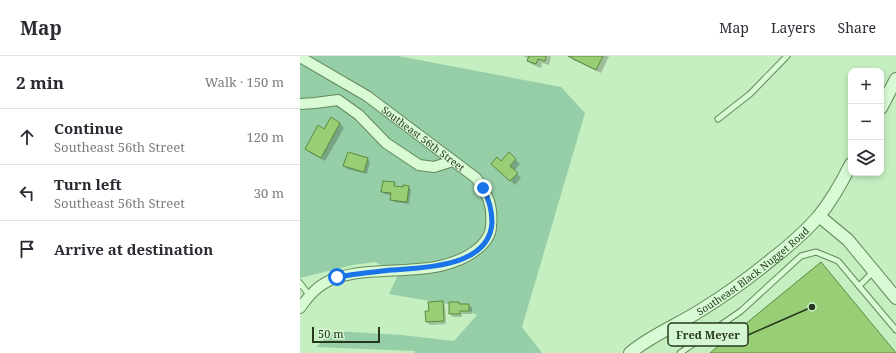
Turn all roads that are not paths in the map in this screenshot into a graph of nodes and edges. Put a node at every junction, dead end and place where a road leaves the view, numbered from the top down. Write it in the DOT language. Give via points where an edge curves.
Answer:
graph roads {
  1 [pos="787,56"];
  2 [pos="300,57"];
  3 [pos="896,79"];
  4 [pos="300,104"];
  5 [pos="883,104"];
  6 [pos="718,119"];
  7 [pos="453,161"];
  8 [pos="848,170"];
  9 [pos="819,216"];
  10 [pos="874,271"];
  11 [pos="300,283"];
  12 [pos="859,286"];
  13 [pos="310,295"];
  14 [pos="896,298"];
  15 [pos="300,308"];
  16 [pos="896,330"];
  17 [pos="630,353"];
  18 [pos="680,353"];
  1 -- 6 [label="lane" via="750,94"];
  2 -- 7 [label="street, Southeast 56th Street" via="367,96"];
  3 -- 5 [label="street"];
  4 -- 7 [label="street" via="338,100 359,115 386,143 419,165 434,167"];
  7 -- 13 [label="street, Southeast 56th Street" via="476,178 488,197 492,220 487,240 473,253 444,265 337,277 320,285"];
  8 -- 9 [label="street, Southeast Black Nugget Road"];
  9 -- 10 [label="street" via="848,240"];
  9 -- 17 [label="street, Southeast Black Nugget Road" via="799,237 736,287"];
  10 -- 12 [label="lane"];
  10 -- 14 [label="street"];
  11 -- 13 [label="lane"];
  12 -- 16 [label="lane"];
  12 -- 18 [label="lane" via="838,262 816,252 801,256 741,311"];
  13 -- 15 [label="street, Southeast 56th Street"];
}
